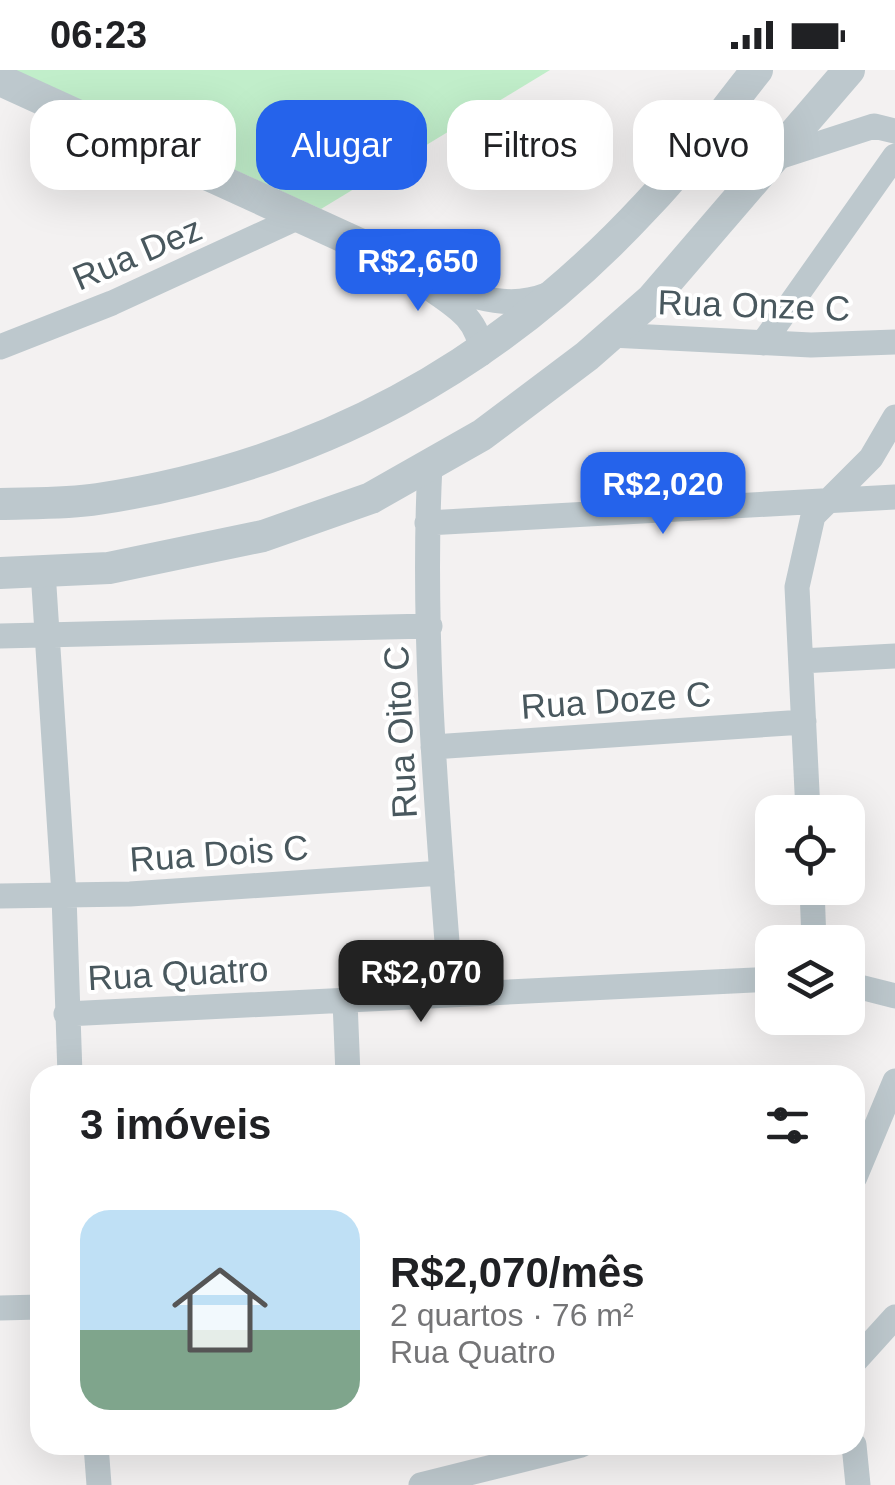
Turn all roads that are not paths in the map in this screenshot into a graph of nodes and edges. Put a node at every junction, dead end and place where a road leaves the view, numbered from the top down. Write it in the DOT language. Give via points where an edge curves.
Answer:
graph roads {
  1 [pos="757,70"];
  2 [pos="849,70"];
  3 [pos="0,80"];
  4 [pos="895,130"];
  5 [pos="784,145"];
  6 [pos="784,155"];
  7 [pos="895,156"];
  8 [pos="745,190"];
  9 [pos="299,217"];
  10 [pos="388,257"];
  11 [pos="554,292"];
  12 [pos="611,335"];
  13 [pos="895,342"];
  14 [pos="762,343"];
  15 [pos="0,347"];
  16 [pos="481,354"];
  17 [pos="895,417"];
  18 [pos="430,465"];
  19 [pos="895,497"];
  20 [pos="827,500"];
  21 [pos="0,504"];
  22 [pos="428,524"];
  23 [pos="42,570"];
  24 [pos="0,573"];
  25 [pos="430,626"];
  26 [pos="45,634"];
  27 [pos="0,636"];
  28 [pos="895,656"];
  29 [pos="801,660"];
  30 [pos="804,722"];
  31 [pos="433,747"];
  32 [pos="807,795"];
  33 [pos="442,873"];
  34 [pos="64,895"];
  35 [pos="0,896"];
  36 [pos="755,980"];
  37 [pos="865,988"];
  38 [pos="452,995"];
  39 [pos="895,996"];
  40 [pos="345,1001"];
  41 [pos="66,1014"];
  42 [pos="69,1065"];
  43 [pos="348,1065"];
  44 [pos="895,1080"];
  45 [pos="865,1153"];
  46 [pos="30,1307"];
  47 [pos="0,1308"];
  48 [pos="895,1317"];
  49 [pos="865,1349"];
  50 [pos="97,1455"];
  51 [pos="541,1455"];
  52 [pos="854,1455"];
  53 [pos="853,1484"];
  54 [pos="99,1485"];
  55 [pos="422,1485"];
  1 -- 11 [label="street" via="648,205"];
  2 -- 5 [label="street"];
  3 -- 9 [label="street"];
  4 -- 6 [label="street" via="874,126"];
  7 -- 14 [label="street"];
  8 -- 12 [label="street" via="652,299"];
  9 -- 10 [label="street"];
  9 -- 15 [label="street, Rua Dez" via="112,304"];
  10 -- 11 [label="street" via="490,301 526,303"];
  10 -- 16 [label="street" via="467,315"];
  11 -- 16 [label="street"];
  12 -- 14 [label="street, Rua Onze C"];
  12 -- 18 [label="street" via="482,435"];
  13 -- 14 [label="street, Rua Onze C"];
  16 -- 21 [label="street" via="313,442 222,474 95,500"];
  17 -- 20 [label="street" via="871,458"];
  18 -- 22 [label="street, Rua Oito C"];
  18 -- 23 [label="street" via="371,498 263,536 109,568"];
  19 -- 20 [label="street"];
  20 -- 22 [label="street"];
  20 -- 29 [label="street" via="814,516 801,558"];
  22 -- 25 [label="street, Rua Oito C"];
  23 -- 24 [label="street"];
  23 -- 26 [label="street"];
  25 -- 26 [label="street"];
  25 -- 31 [label="street, Rua Oito C"];
  26 -- 27 [label="street"];
  26 -- 34 [label="street"];
  28 -- 29 [label="street"];
  29 -- 30 [label="street"];
  30 -- 31 [label="street, Rua Doze C"];
  30 -- 32 [label="street"];
  31 -- 33 [label="street, Rua Oito C"];
  33 -- 34 [label="street, Rua Dois C"];
  33 -- 38 [label="street, Rua Oito C"];
  34 -- 35 [label="street, Rua Dois C"];
  34 -- 41 [label="street"];
  36 -- 38 [label="street, Rua Quatro"];
  37 -- 39 [label="street"];
  38 -- 40 [label="street, Rua Quatro"];
  40 -- 41 [label="street, Rua Quatro"];
  40 -- 43 [label="street"];
  41 -- 42 [label="street"];
  44 -- 45 [label="street"];
  46 -- 47 [label="street"];
  48 -- 49 [label="street"];
  50 -- 54 [label="street"];
  51 -- 55 [label="street"];
  52 -- 53 [label="street"];
}
